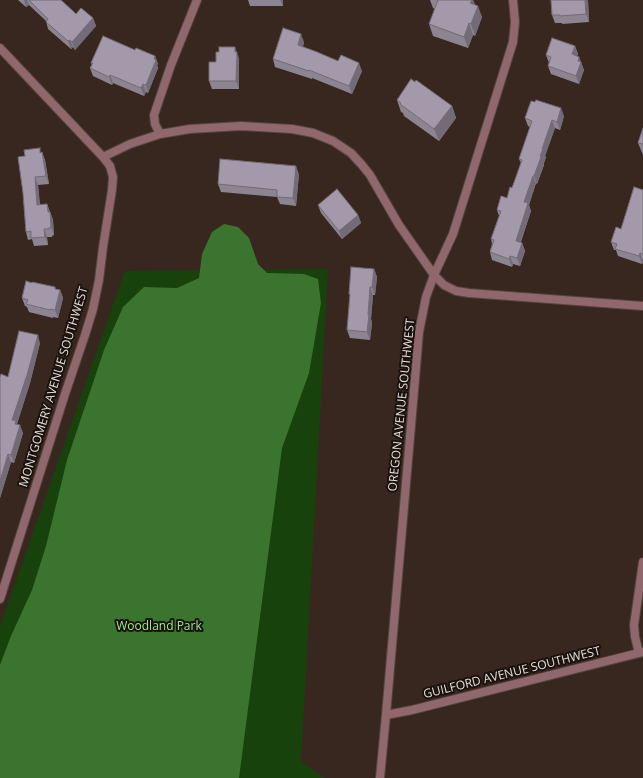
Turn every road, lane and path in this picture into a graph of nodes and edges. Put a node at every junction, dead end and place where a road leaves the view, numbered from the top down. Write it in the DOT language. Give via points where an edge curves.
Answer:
graph roads {
  1 [pos="197,0"];
  2 [pos="513,0"];
  3 [pos="0,48"];
  4 [pos="160,134"];
  5 [pos="103,157"];
  6 [pos="434,275"];
  7 [pos="643,306"];
  8 [pos="643,562"];
  9 [pos="0,599"];
  10 [pos="641,653"];
  11 [pos="386,715"];
  12 [pos="380,778"];
  1 -- 4 [label="street" via="154,115"];
  2 -- 6 [label="street, OREGON AVENUE SOUTHWEST" via="513,42 453,234"];
  3 -- 5 [label="street, MONTGOMERY AVENUE SOUTHWEST"];
  4 -- 5 [label="street"];
  4 -- 6 [label="street" via="190,129 241,126 313,132 333,141 350,153 366,170 399,225"];
  5 -- 9 [label="street, MONTGOMERY AVENUE SOUTHWEST" via="110,166 113,177 94,302"];
  6 -- 7 [label="street" via="444,285 456,291 469,293"];
  6 -- 11 [label="street, OREGON AVENUE SOUTHWEST" via="426,298 416,356"];
  8 -- 10 [label="street" via="634,625"];
  10 -- 11 [label="street, GUILFORD AVENUE SOUTHWEST"];
  11 -- 12 [label="street, OREGON AVENUE SOUTHWEST"];
}
